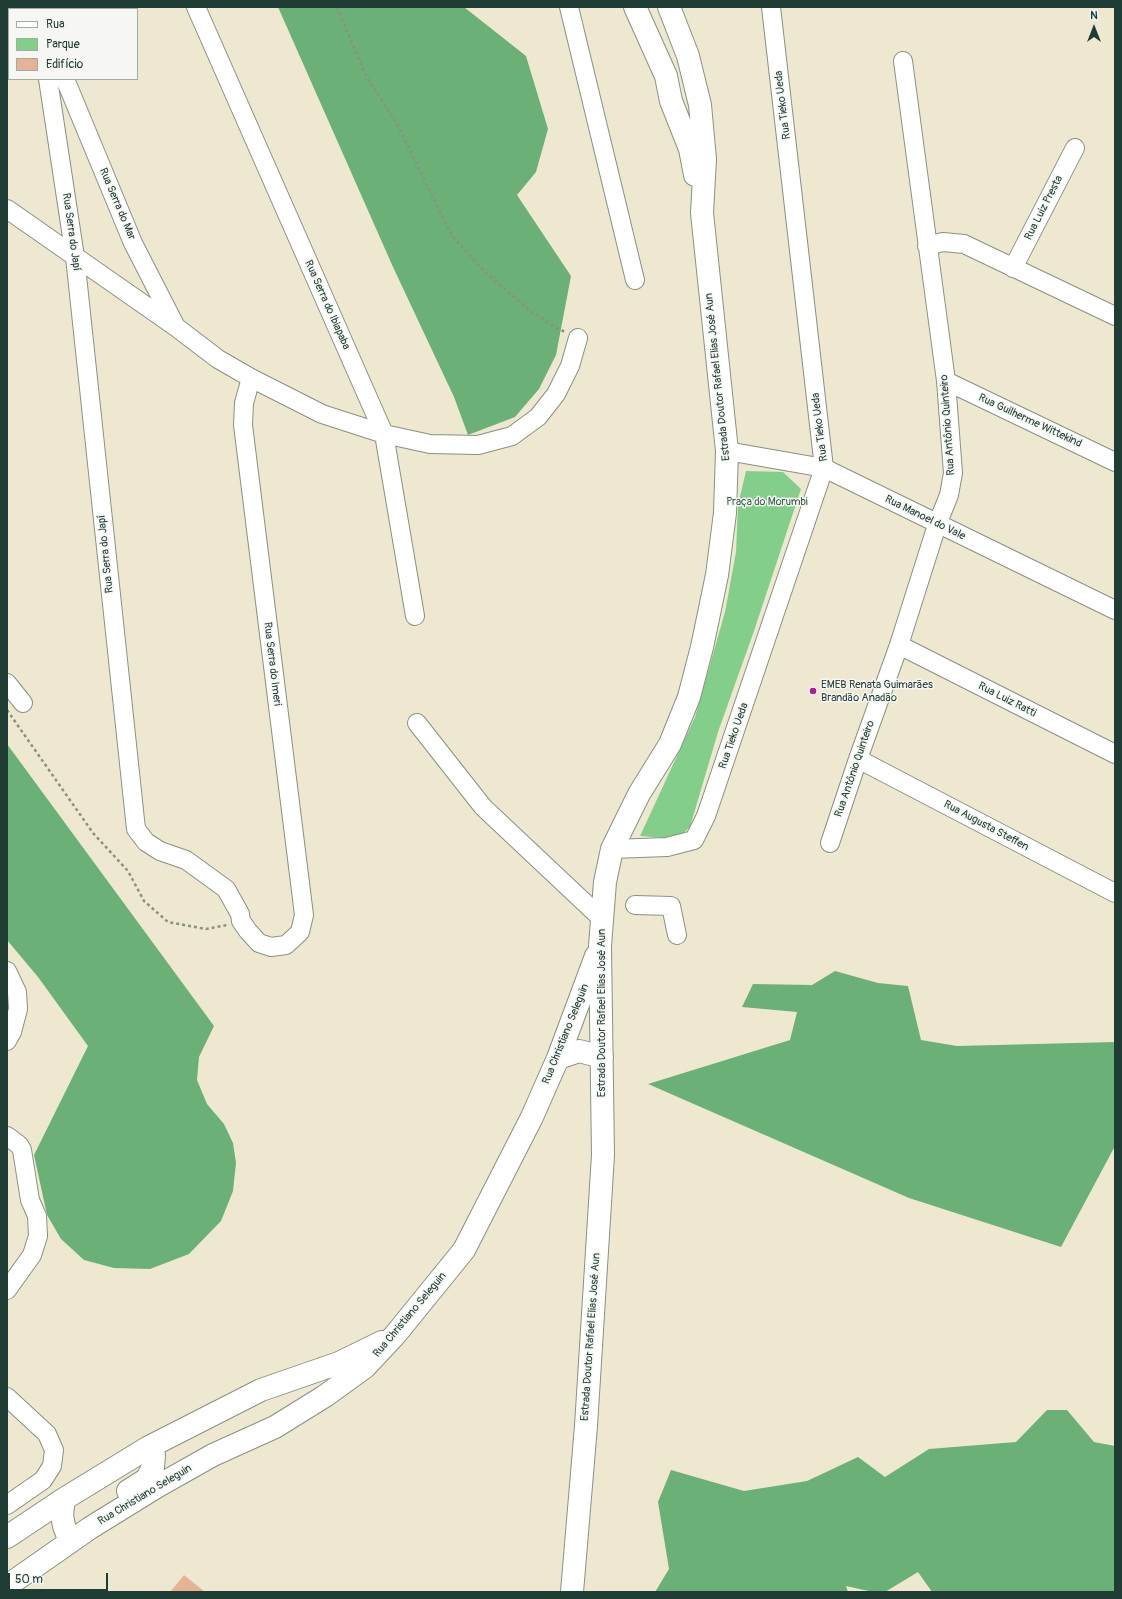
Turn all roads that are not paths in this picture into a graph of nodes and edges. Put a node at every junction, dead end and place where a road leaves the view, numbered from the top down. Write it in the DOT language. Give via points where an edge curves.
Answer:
graph roads {
  1 [pos="196,7"];
  2 [pos="569,7"];
  3 [pos="635,7"];
  4 [pos="669,7"];
  5 [pos="772,7"];
  6 [pos="903,61"];
  7 [pos="48,80"];
  8 [pos="65,80"];
  9 [pos="1075,148"];
  10 [pos="7,210"];
  11 [pos="702,213"];
  12 [pos="927,246"];
  13 [pos="75,257"];
  14 [pos="1013,268"];
  15 [pos="635,280"];
  16 [pos="1115,316"];
  17 [pos="176,327"];
  18 [pos="578,338"];
  19 [pos="250,378"];
  20 [pos="946,381"];
  21 [pos="384,434"];
  22 [pos="727,451"];
  23 [pos="1115,462"];
  24 [pos="824,468"];
  25 [pos="937,525"];
  26 [pos="1115,610"];
  27 [pos="415,616"];
  28 [pos="899,645"];
  29 [pos="7,683"];
  30 [pos="15,706"];
  31 [pos="417,723"];
  32 [pos="1115,754"];
  33 [pos="858,759"];
  34 [pos="830,843"];
  35 [pos="612,849"];
  36 [pos="1115,893"];
  37 [pos="635,905"];
  38 [pos="602,920"];
  39 [pos="677,934"];
  40 [pos="286,945"];
  41 [pos="600,946"];
  42 [pos="7,971"];
  43 [pos="7,1041"];
  44 [pos="602,1057"];
  45 [pos="558,1058"];
  46 [pos="7,1136"];
  47 [pos="7,1290"];
  48 [pos="395,1335"];
  49 [pos="7,1397"];
  50 [pos="149,1447"];
  51 [pos="64,1499"];
  52 [pos="7,1505"];
  53 [pos="115,1512"];
  54 [pos="7,1537"];
  55 [pos="70,1542"];
  56 [pos="7,1586"];
  57 [pos="572,1592"];
  1 -- 21 [label="street, Rua Serra do Ibiapaba"];
  2 -- 15 [label="street"];
  3 -- 11 [label="main road" via="666,76 671,102 690,149"];
  4 -- 11 [label="main road, Estrada Doutor Rafael Elias José Aun" via="688,56 700,105 705,159"];
  5 -- 24 [label="street, Rua Tieko Ueda"];
  6 -- 12 [label="street, Rua Antônio Quinteiro"];
  7 -- 13 [label="street, Rua Serra do Japí"];
  8 -- 17 [label="street, Rua Serra do Mar" via="133,244"];
  9 -- 14 [label="street, Rua Luiz Presta"];
  10 -- 13 [label="street"];
  11 -- 22 [label="main road, Estrada Doutor Rafael Elias José Aun"];
  12 -- 14 [label="street" via="943,242 964,244"];
  12 -- 20 [label="street, Rua Antônio Quinteiro"];
  13 -- 17 [label="street"];
  13 -- 40 [label="street, Rua Serra do Japí" via="136,829 146,842 160,851 186,860 226,889 240,914 241,921 259,942 271,947"];
  14 -- 16 [label="street"];
  17 -- 19 [label="street" via="218,359"];
  18 -- 21 [label="street" via="570,366 556,394 538,417 512,436 478,445 430,444"];
  19 -- 21 [label="street" via="322,414"];
  19 -- 40 [label="street, Rua Serra do Imeri" via="242,425 304,916 300,932"];
  20 -- 23 [label="street, Rua Guilherme Wittekind"];
  20 -- 25 [label="street, Rua Antônio Quinteiro" via="952,473 949,495"];
  21 -- 27 [label="street, Rua Serra do Ibiapaba"];
  22 -- 24 [label="street, Rua Manoel do Vale"];
  22 -- 35 [label="main road, Estrada Doutor Rafael Elias José Aun" via="725,513 717,575 689,698 670,744 639,794"];
  24 -- 25 [label="street, Rua Manoel do Vale"];
  24 -- 35 [label="street, Rua Tieko Ueda" via="706,816 694,840 667,847"];
  25 -- 26 [label="street, Rua Manoel do Vale"];
  25 -- 28 [label="street, Rua Antônio Quinteiro"];
  28 -- 32 [label="street, Rua Luiz Ratti"];
  28 -- 33 [label="street, Rua Antônio Quinteiro"];
  29 -- 30 [label="street"];
  31 -- 38 [label="street" via="483,807"];
  33 -- 34 [label="street, Rua Antônio Quinteiro"];
  33 -- 36 [label="street, Rua Augusta Steffen"];
  35 -- 38 [label="main road, Estrada Doutor Rafael Elias José Aun" via="605,882"];
  37 -- 39 [label="street" via="671,906"];
  38 -- 41 [label="main road, Estrada Doutor Rafael Elias José Aun"];
  41 -- 44 [label="main road, Estrada Doutor Rafael Elias José Aun"];
  41 -- 45 [label="main road, Rua Christiano Seleguin"];
  42 -- 43 [label="street" via="17,992 18,1008"];
  44 -- 45 [label="main road" via="579,1051"];
  44 -- 57 [label="main road, Estrada Doutor Rafael Elias José Aun" via="603,1154 586,1426"];
  45 -- 48 [label="main road, Rua Christiano Seleguin" via="532,1117 464,1250"];
  46 -- 47 [label="street" via="22,1150 30,1200 37,1216 38,1236 32,1255"];
  48 -- 50 [label="main road" via="339,1364 261,1390"];
  48 -- 53 [label="main road, Rua Christiano Seleguin" via="365,1367 275,1428 213,1455"];
  49 -- 52 [label="street" via="47,1434 54,1450 52,1466 44,1480"];
  50 -- 51 [label="main road"];
  50 -- 53 [label="main road" via="154,1455 153,1467 147,1479 123,1495"];
  51 -- 54 [label="main road"];
  51 -- 55 [label="main road" via="63,1520"];
  53 -- 55 [label="main road, Rua Christiano Seleguin"];
  55 -- 56 [label="main road, Rua Christiano Seleguin"];
}
